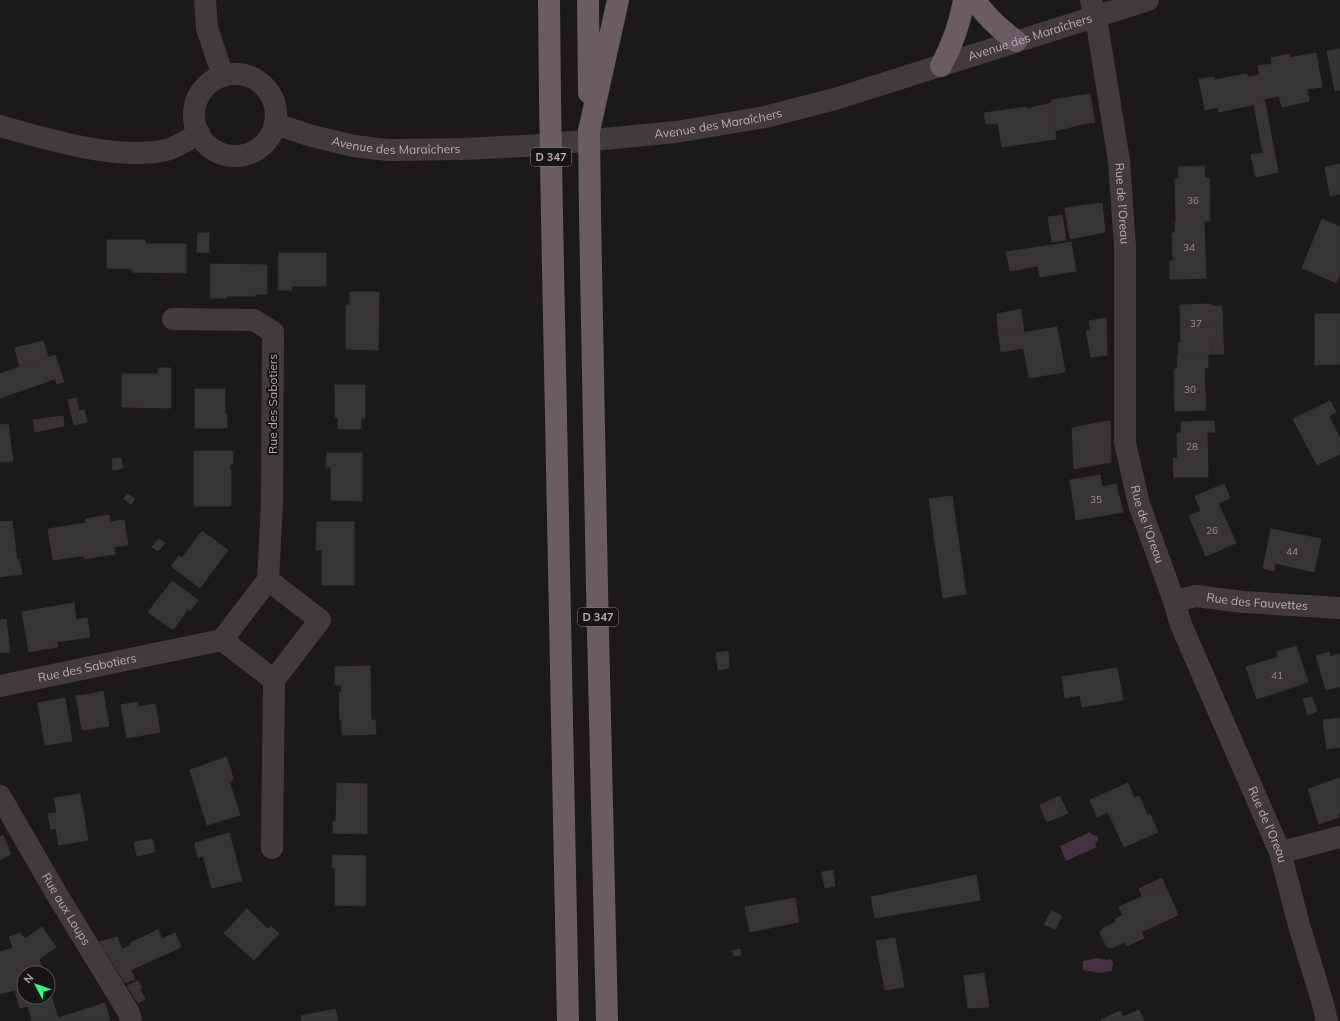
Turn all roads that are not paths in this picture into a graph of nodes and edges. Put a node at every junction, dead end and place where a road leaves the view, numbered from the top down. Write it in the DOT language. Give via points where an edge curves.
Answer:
graph roads {
  1 [pos="205,0"];
  2 [pos="549,0"];
  3 [pos="588,0"];
  4 [pos="618,0"];
  5 [pos="964,0"];
  6 [pos="975,0"];
  7 [pos="1148,0"];
  8 [pos="1093,8"];
  9 [pos="1016,41"];
  10 [pos="941,66"];
  11 [pos="223,76"];
  12 [pos="593,96"];
  13 [pos="275,124"];
  14 [pos="0,126"];
  15 [pos="199,133"];
  16 [pos="173,319"];
  17 [pos="268,580"];
  18 [pos="1174,601"];
  19 [pos="1340,608"];
  20 [pos="222,640"];
  21 [pos="274,680"];
  22 [pos="0,686"];
  23 [pos="0,796"];
  24 [pos="1340,837"];
  25 [pos="272,848"];
  26 [pos="1280,852"];
  27 [pos="132,1021"];
  28 [pos="568,1021"];
  29 [pos="607,1021"];
  30 [pos="1327,1021"];
  1 -- 11 [label="street" via="207,28"];
  2 -- 28 [label="highway, D 347, bridge"];
  3 -- 12 [label="highway"];
  4 -- 12 [label="highway"];
  5 -- 10 [label="highway" via="951,46"];
  6 -- 9 [label="highway" via="999,28"];
  7 -- 8 [label="street, Avenue des Maraîchers"];
  8 -- 9 [label="street, Avenue des Maraîchers"];
  8 -- 18 [label="street, Rue de l'Oreau" via="1120,169 1125,247 1125,443 1139,504"];
  9 -- 10 [label="street, Avenue des Maraîchers"];
  10 -- 13 [label="street, Avenue des Maraîchers" via="842,97 765,117 676,132 542,145 464,150 388,150 354,146"];
  11 -- 13 [label="street" via="247,75 267,89 276,112"];
  11 -- 15 [label="street" via="210,82 201,93 196,106 195,120"];
  12 -- 29 [label="highway, D 347, bridge" via="590,131 590,214"];
  13 -- 15 [label="street" via="269,137 260,147 247,154 233,156 219,152 207,144"];
  14 -- 15 [label="street" via="88,148 144,153 167,150"];
  16 -- 17 [label="street, Rue des Sabotiers" via="254,320 273,332 272,503"];
  17 -- 20 [label="street"];
  17 -- 21 [label="street" via="320,620"];
  18 -- 19 [label="street, Rue des Fauvettes" via="1196,596 1243,602"];
  18 -- 26 [label="street, Rue de l'Oreau" via="1181,625"];
  20 -- 21 [label="street"];
  20 -- 22 [label="street, Rue des Sabotiers"];
  21 -- 25 [label="street"];
  23 -- 27 [label="street, Rue aux Loups"];
  24 -- 26 [label="street"];
  26 -- 30 [label="street, Rue de l'Oreau"];
}
